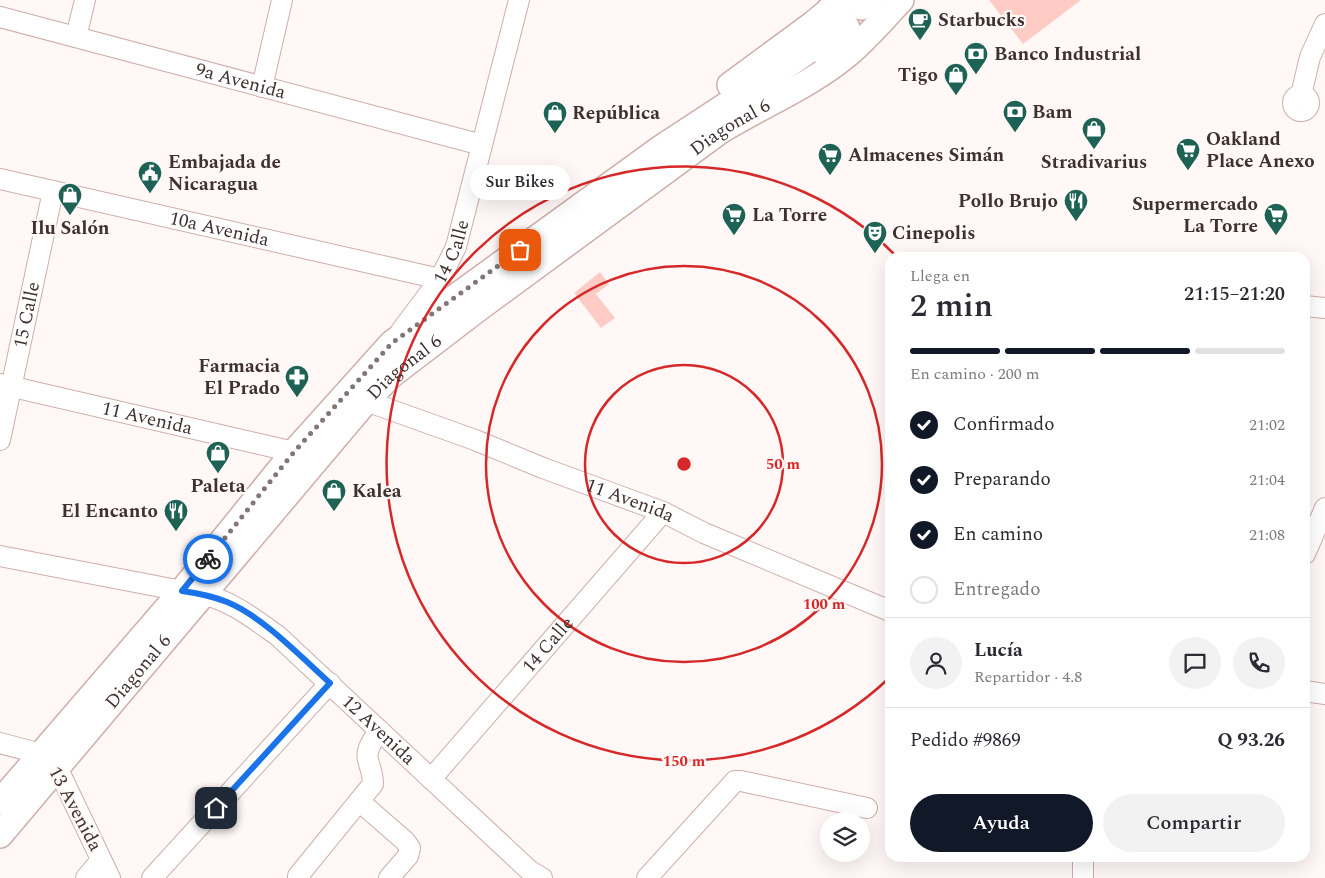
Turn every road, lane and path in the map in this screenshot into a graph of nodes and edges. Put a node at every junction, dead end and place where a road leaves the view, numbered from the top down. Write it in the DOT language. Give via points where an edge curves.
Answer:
graph roads {
  1 [pos="85,0"];
  2 [pos="282,0"];
  3 [pos="518,0"];
  4 [pos="901,0"];
  5 [pos="845,4"];
  6 [pos="0,17"];
  7 [pos="1325,24"];
  8 [pos="76,37"];
  9 [pos="828,37"];
  10 [pos="262,87"];
  11 [pos="1301,95"];
  12 [pos="741,118"];
  13 [pos="482,145"];
  14 [pos="658,150"];
  15 [pos="0,179"];
  16 [pos="53,191"];
  17 [pos="440,279"];
  18 [pos="1310,306"];
  19 [pos="1325,308"];
  20 [pos="392,343"];
  21 [pos="6,385"];
  22 [pos="366,401"];
  23 [pos="0,440"];
  24 [pos="294,452"];
  25 [pos="1325,508"];
  26 [pos="663,512"];
  27 [pos="1310,542"];
  28 [pos="0,556"];
  29 [pos="192,593"];
  30 [pos="885,609"];
  31 [pos="330,683"];
  32 [pos="1310,692"];
  33 [pos="1325,694"];
  34 [pos="379,730"];
  35 [pos="0,743"];
  36 [pos="49,760"];
  37 [pos="431,779"];
  38 [pos="359,801"];
  39 [pos="0,802"];
  40 [pos="867,808"];
  41 [pos="0,835"];
  42 [pos="1083,862"];
  43 [pos="106,869"];
  44 [pos="298,877"];
  45 [pos="86,878"];
  46 [pos="152,878"];
  47 [pos="389,878"];
  48 [pos="542,878"];
  49 [pos="647,878"];
  50 [pos="1083,878"];
  1 -- 8 [label="street"];
  2 -- 10 [label="street"];
  3 -- 13 [label="street, 14 Calle"];
  4 -- 12 [label="main road, Diagonal 6" via="848,54 811,80"];
  5 -- 12 [label="main road" via="845,42 747,107"];
  5 -- 14 [label="main road, Diagonal 6" via="666,131"];
  6 -- 8 [label="street, 9a Avenida"];
  7 -- 11 [label="street" via="1310,57"];
  8 -- 10 [label="street, 9a Avenida"];
  9 -- 14 [label="main road, Diagonal 6"];
  10 -- 13 [label="street, 9a Avenida"];
  12 -- 22 [label="main road, Diagonal 6" via="479,308 390,376"];
  13 -- 17 [label="street, 14 Calle" via="456,246"];
  14 -- 20 [label="main road, Diagonal 6"];
  15 -- 16 [label="street, 10a Avenida"];
  16 -- 17 [label="street, 10a Avenida"];
  16 -- 21 [label="street, 15 Calle"];
  17 -- 20 [label="street, 14 Calle"];
  18 -- 19 [label="street"];
  20 -- 24 [label="main road, Diagonal 6"];
  21 -- 23 [label="street, 15 Calle"];
  21 -- 24 [label="street, 11 Avenida"];
  22 -- 26 [label="street, 11 Avenida"];
  22 -- 29 [label="main road, Diagonal 6"];
  24 -- 29 [label="main road, Diagonal 6"];
  25 -- 27 [label="street"];
  26 -- 30 [label="street, 11 Avenida" via="704,533"];
  26 -- 37 [label="street, 14 Calle"];
  28 -- 29 [label="street, 12 Avenida"];
  29 -- 31 [label="street, 12 Avenida" via="228,602 247,613"];
  29 -- 36 [label="main road, Diagonal 6"];
  31 -- 34 [label="street, 12 Avenida"];
  31 -- 46 [label="street"];
  32 -- 33 [label="street"];
  34 -- 37 [label="street, 12 Avenida"];
  34 -- 38 [label="street" via="368,749 373,784"];
  35 -- 36 [label="street, 13 Avenida"];
  36 -- 39 [label="main road, Diagonal 6"];
  36 -- 41 [label="main road, Diagonal 6"];
  36 -- 43 [label="street, 13 Avenida"];
  37 -- 48 [label="street, 12 Avenida" via="530,871"];
  38 -- 44 [label="street"];
  38 -- 47 [label="street" via="410,848 408,856"];
  40 -- 49 [label="street" via="735,781"];
  42 -- 50 [label="street"];
  43 -- 45 [label="street"];
}
